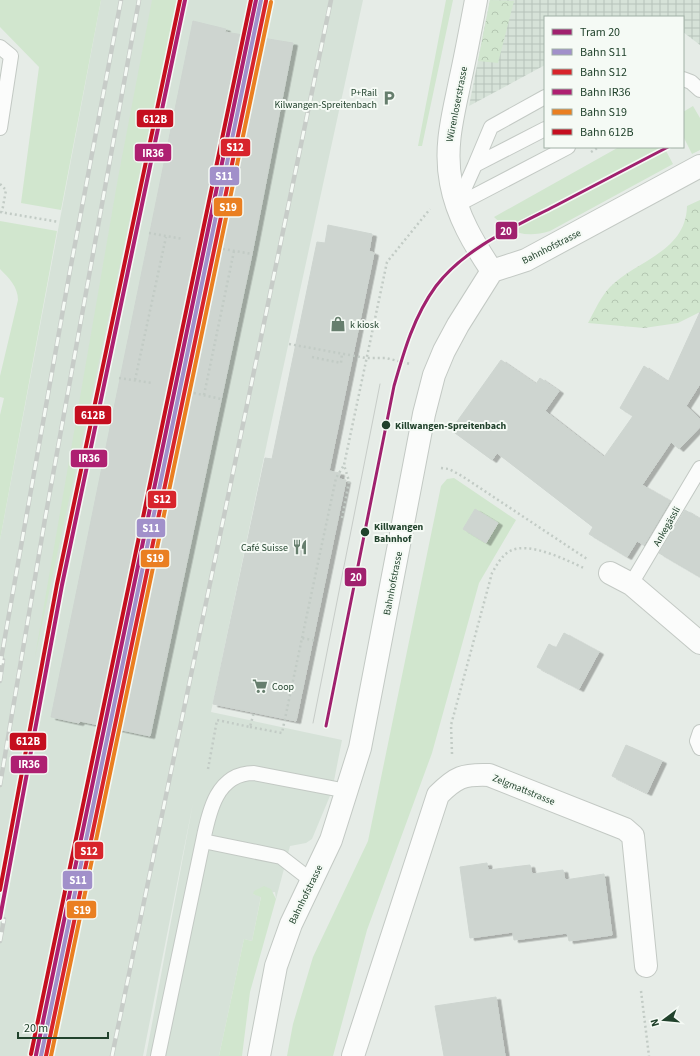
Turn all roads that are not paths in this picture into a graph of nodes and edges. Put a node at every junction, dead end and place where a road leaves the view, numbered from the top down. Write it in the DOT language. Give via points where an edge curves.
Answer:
graph roads {
  1 [pos="476,0"];
  2 [pos="0,47"];
  3 [pos="544,98"];
  4 [pos="0,128"];
  5 [pos="544,130"];
  6 [pos="566,148"];
  7 [pos="475,165"];
  8 [pos="700,166"];
  9 [pos="457,205"];
  10 [pos="492,271"];
  11 [pos="700,468"];
  12 [pos="610,573"];
  13 [pos="631,584"];
  14 [pos="700,643"];
  15 [pos="700,732"];
  16 [pos="700,748"];
  17 [pos="346,791"];
  18 [pos="203,841"];
  19 [pos="312,881"];
  20 [pos="646,966"];
  21 [pos="158,1056"];
  22 [pos="259,1056"];
  23 [pos="353,1056"];
  1 -- 9 [label="street, Würenloserstrasse" via="448,140 450,173"];
  2 -- 4 [label="lane" via="11,56"];
  3 -- 7 [label="lane" via="491,127"];
  5 -- 7 [label="lane"];
  6 -- 9 [label="lane"];
  7 -- 9 [label="lane"];
  8 -- 10 [label="street, Bahnhofstrasse" via="526,260"];
  9 -- 10 [label="street, Würenloserstrasse" via="474,244"];
  10 -- 17 [label="street, Bahnhofstrasse" via="458,325 434,375 360,748"];
  11 -- 13 [label="lane, Ankegässli"];
  12 -- 13 [label="street"];
  13 -- 14 [label="street"];
  15 -- 16 [label="lane" via="697,741"];
  17 -- 18 [label="lane" via="254,773 236,775 222,787 215,799"];
  17 -- 19 [label="street, Bahnhofstrasse" via="331,840"];
  18 -- 19 [label="lane" via="281,857"];
  18 -- 21 [label="lane"];
  19 -- 22 [label="street, Bahnhofstrasse" via="291,924 276,966"];
  20 -- 23 [label="street, Zelgmattstrasse" via="633,836 625,829 489,775 469,774 453,780 438,795"];
}
